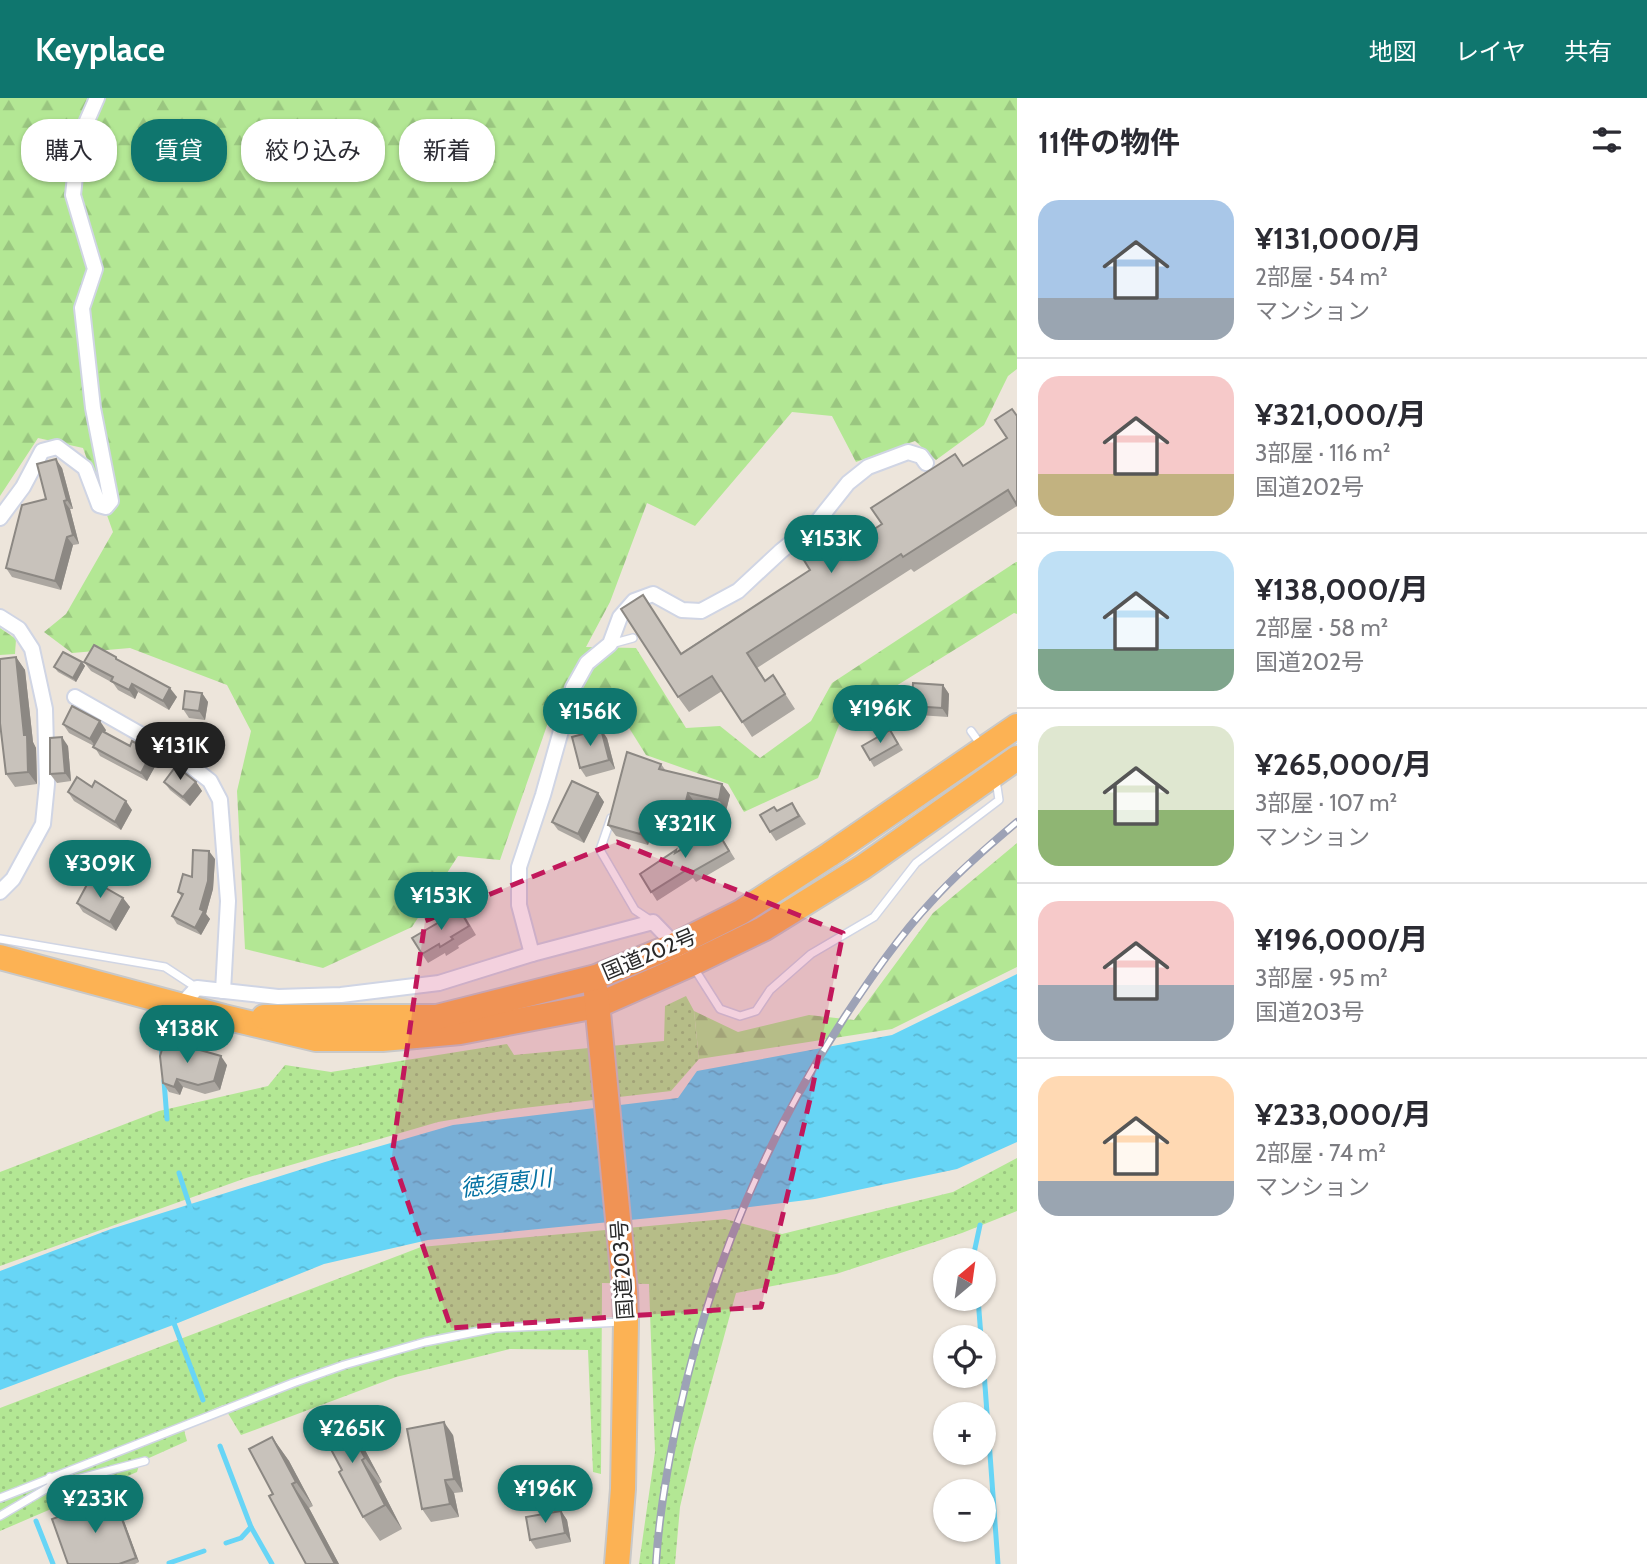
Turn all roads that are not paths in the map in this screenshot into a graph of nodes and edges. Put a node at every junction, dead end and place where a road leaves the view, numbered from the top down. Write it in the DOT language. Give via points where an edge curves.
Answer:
graph roads {
  1 [pos="97,98"];
  2 [pos="926,463"];
  3 [pos="0,518"];
  4 [pos="0,617"];
  5 [pos="633,638"];
  6 [pos="610,644"];
  7 [pos="75,697"];
  8 [pos="1017,726"];
  9 [pos="1017,758"];
  10 [pos="995,773"];
  11 [pos="612,814"];
  12 [pos="0,892"];
  13 [pos="653,922"];
  14 [pos="0,939"];
  15 [pos="675,945"];
  16 [pos="532,954"];
  17 [pos="0,957"];
  18 [pos="691,964"];
  19 [pos="596,977"];
  20 [pos="223,990"];
  21 [pos="189,997"];
  22 [pos="596,1006"];
  23 [pos="225,1017"];
  24 [pos="626,1322"];
  25 [pos="145,1461"];
  26 [pos="50,1478"];
  27 [pos="51,1486"];
  28 [pos="0,1497"];
  29 [pos="0,1517"];
  30 [pos="617,1564"];
  1 -- 3 [label="street" via="79,139 73,195 95,269 82,308 93,408 111,501 106,507 99,505 85,468 57,447 42,450"];
  2 -- 6 [label="street" via="908,452 868,467 848,482 817,522 738,591 701,611 682,610 653,594 634,601 620,617"];
  4 -- 12 [label="street" via="19,629 32,649 45,709 47,784 43,824 13,879"];
  5 -- 6 [label="lane"];
  6 -- 16 [label="street" via="587,663 573,688 519,867 519,905"];
  7 -- 20 [label="street" via="177,755 211,781 220,800 228,901"];
  8 -- 15 [label="highway, 国道202号" via="977,740 828,855 741,912"];
  9 -- 10 [label="highway, 国道202号"];
  10 -- 18 [label="highway, 国道202号" via="863,867 763,929"];
  10 -- 18 [label="lane" via="999,800 916,863 874,917 811,954 770,990 757,1011 740,1016 720,1009"];
  11 -- 13 [label="lane" via="600,850 635,910"];
  13 -- 15 [label="street"];
  13 -- 16 [label="street"];
  14 -- 21 [label="lane" via="164,967"];
  15 -- 18 [label="street"];
  15 -- 19 [label="highway, 国道202号"];
  16 -- 20 [label="street" via="439,983 353,994 278,996"];
  17 -- 21 [label="highway, 国道202号"];
  18 -- 22 [label="highway, 国道202号"];
  19 -- 22 [label="highway, 国道203号"];
  19 -- 23 [label="highway, 国道202号" via="437,1017"];
  20 -- 21 [label="street"];
  21 -- 23 [label="highway, 国道202号"];
  22 -- 23 [label="highway, 国道202号" via="460,1032 382,1039 316,1039"];
  22 -- 24 [label="highway, 国道203号"];
  24 -- 26 [label="lane" via="495,1328 425,1342 293,1383"];
  24 -- 30 [label="highway, 国道203号"];
  25 -- 27 [label="lane"];
  26 -- 27 [label="lane"];
  26 -- 28 [label="lane"];
  27 -- 29 [label="lane"];
}
